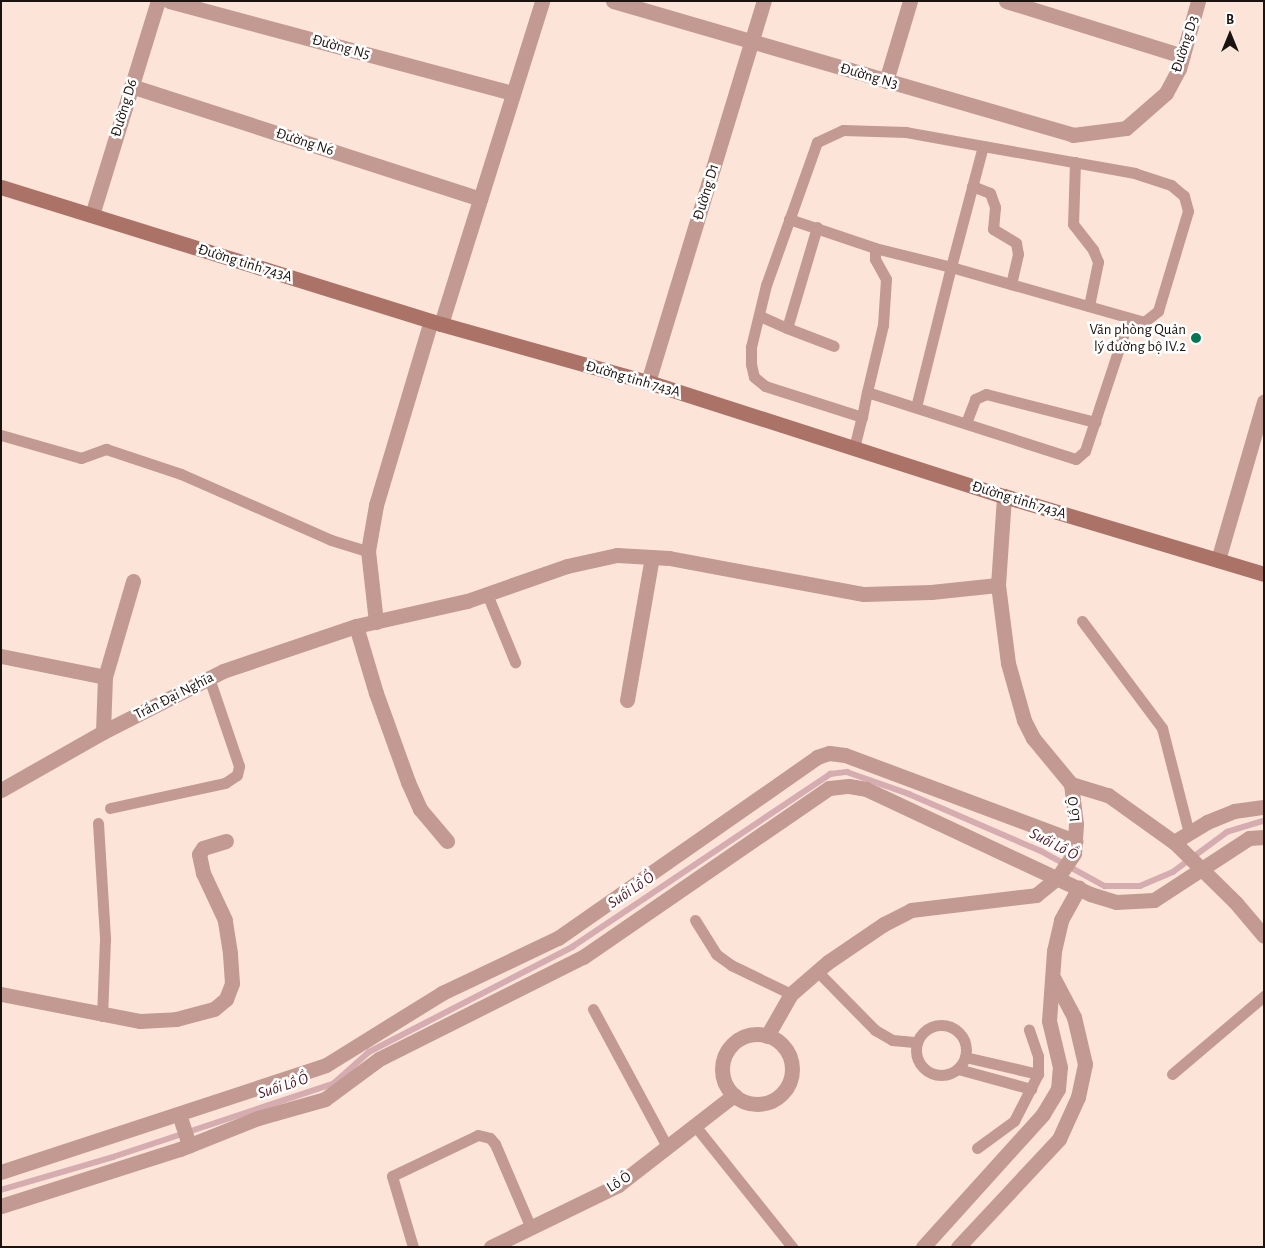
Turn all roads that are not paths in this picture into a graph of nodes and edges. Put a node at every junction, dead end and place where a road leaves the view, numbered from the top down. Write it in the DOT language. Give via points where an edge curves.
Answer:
graph roads {
  1 [pos="158,1"];
  2 [pos="169,1"];
  3 [pos="542,1"];
  4 [pos="613,1"];
  5 [pos="764,1"];
  6 [pos="910,1"];
  7 [pos="1006,1"];
  8 [pos="1198,1"];
  9 [pos="752,42"];
  10 [pos="1183,56"];
  11 [pos="886,81"];
  12 [pos="131,86"];
  13 [pos="513,93"];
  14 [pos="1126,128"];
  15 [pos="983,146"];
  16 [pos="1075,162"];
  17 [pos="1,186"];
  18 [pos="972,186"];
  19 [pos="480,199"];
  20 [pos="92,215"];
  21 [pos="789,219"];
  22 [pos="817,227"];
  23 [pos="875,248"];
  24 [pos="951,267"];
  25 [pos="1011,284"];
  26 [pos="1088,306"];
  27 [pos="760,316"];
  28 [pos="1129,318"];
  29 [pos="436,323"];
  30 [pos="787,328"];
  31 [pos="834,346"];
  32 [pos="648,382"];
  33 [pos="867,392"];
  34 [pos="1264,402"];
  35 [pos="916,407"];
  36 [pos="862,417"];
  37 [pos="1095,422"];
  38 [pos="966,423"];
  39 [pos="1,434"];
  40 [pos="854,448"];
  41 [pos="1004,496"];
  42 [pos="368,550"];
  43 [pos="652,557"];
  44 [pos="1218,560"];
  45 [pos="1264,574"];
  46 [pos="133,581"];
  47 [pos="998,585"];
  48 [pos="487,594"];
  49 [pos="1082,621"];
  50 [pos="376,622"];
  51 [pos="356,626"];
  52 [pos="1,656"];
  53 [pos="515,662"];
  54 [pos="105,677"];
  55 [pos="209,678"];
  56 [pos="627,700"];
  57 [pos="103,732"];
  58 [pos="1071,784"];
  59 [pos="1,790"];
  60 [pos="1264,807"];
  61 [pos="110,808"];
  62 [pos="98,823"];
  63 [pos="1188,833"];
  64 [pos="1264,837"];
  65 [pos="226,841"];
  66 [pos="447,841"];
  67 [pos="1177,845"];
  68 [pos="1075,847"];
  69 [pos="1200,865"];
  70 [pos="1061,873"];
  71 [pos="1079,888"];
  72 [pos="695,920"];
  73 [pos="1264,936"];
  74 [pos="817,971"];
  75 [pos="1054,979"];
  76 [pos="1,994"];
  77 [pos="791,994"];
  78 [pos="1264,996"];
  79 [pos="593,1009"];
  80 [pos="102,1016"];
  81 [pos="1029,1030"];
  82 [pos="767,1036"];
  83 [pos="917,1042"];
  84 [pos="965,1057"];
  85 [pos="958,1069"];
  86 [pos="1038,1074"];
  87 [pos="1172,1074"];
  88 [pos="1031,1089"];
  89 [pos="734,1095"];
  90 [pos="180,1118"];
  91 [pos="696,1127"];
  92 [pos="188,1141"];
  93 [pos="668,1148"];
  94 [pos="977,1148"];
  95 [pos="1,1172"];
  96 [pos="1,1206"];
  97 [pos="531,1228"];
  98 [pos="414,1247"];
  99 [pos="491,1247"];
  100 [pos="792,1247"];
  101 [pos="923,1247"];
  102 [pos="958,1247"];
  1 -- 12 [label="street, Đường D6"];
  2 -- 13 [label="street, Đường N5"];
  3 -- 13 [label="street"];
  4 -- 9 [label="street, Đường N3"];
  5 -- 9 [label="street, Đường D1"];
  6 -- 11 [label="street"];
  7 -- 10 [label="street"];
  8 -- 10 [label="street, Đường D3"];
  9 -- 11 [label="street, Đường N3"];
  9 -- 32 [label="street, Đường D1"];
  10 -- 14 [label="street, Đường D3" via="1166,93"];
  11 -- 14 [label="street, Đường N3" via="1073,135"];
  12 -- 19 [label="street, Đường N6"];
  12 -- 20 [label="street, Đường D6"];
  13 -- 19 [label="street"];
  15 -- 16 [label="lane"];
  15 -- 18 [label="lane"];
  15 -- 21 [label="lane" via="906,132 843,130 828,134 817,142"];
  16 -- 26 [label="lane" via="1073,224 1090,244 1098,262"];
  16 -- 28 [label="lane" via="1135,173 1171,185 1184,196 1188,210 1158,311 1144,322"];
  17 -- 20 [label="main road, Đường tỉnh 743A"];
  18 -- 24 [label="lane"];
  18 -- 25 [label="lane" via="990,193 994,207 993,228 1016,243 1018,254"];
  19 -- 29 [label="street"];
  20 -- 29 [label="main road, Đường tỉnh 743A"];
  21 -- 22 [label="lane"];
  21 -- 27 [label="lane" via="766,285"];
  22 -- 23 [label="lane"];
  22 -- 30 [label="lane"];
  23 -- 24 [label="lane"];
  23 -- 33 [label="lane" via="875,259 886,279 883,325"];
  24 -- 25 [label="lane"];
  24 -- 35 [label="lane"];
  25 -- 26 [label="lane"];
  26 -- 28 [label="lane"];
  27 -- 30 [label="lane"];
  27 -- 36 [label="lane" via="750,347 754,376 765,386"];
  28 -- 37 [label="lane"];
  29 -- 32 [label="main road, Đường tỉnh 743A"];
  29 -- 42 [label="street" via="385,467"];
  30 -- 31 [label="lane"];
  32 -- 40 [label="main road, Đường tỉnh 743A"];
  33 -- 35 [label="lane"];
  33 -- 36 [label="lane"];
  34 -- 44 [label="street"];
  35 -- 38 [label="lane"];
  36 -- 40 [label="lane"];
  37 -- 38 [label="lane" via="986,394 975,399"];
  37 -- 38 [label="lane" via="1085,451 1076,459"];
  39 -- 42 [label="lane" via="81,458 106,449 181,474 331,540"];
  40 -- 41 [label="main road, Đường tỉnh 743A"];
  41 -- 44 [label="main road, Đường tỉnh 743A"];
  41 -- 47 [label="street, Lồ Ô"];
  42 -- 50 [label="street"];
  43 -- 47 [label="street, Trần Đại Nghĩa" via="753,572 864,594"];
  43 -- 48 [label="street, Trần Đại Nghĩa" via="617,555 567,566"];
  43 -- 56 [label="street"];
  44 -- 45 [label="main road, Đường tỉnh 743A"];
  46 -- 54 [label="street"];
  47 -- 58 [label="street, Lồ Ô" via="1016,699 1033,738"];
  48 -- 50 [label="street, Trần Đại Nghĩa"];
  48 -- 53 [label="lane"];
  49 -- 63 [label="lane" via="1162,728"];
  50 -- 51 [label="street, Trần Đại Nghĩa"];
  51 -- 55 [label="street, Trần Đại Nghĩa" via="275,652"];
  51 -- 66 [label="street" via="408,782 420,809"];
  52 -- 54 [label="street"];
  54 -- 57 [label="street"];
  55 -- 57 [label="street, Trần Đại Nghĩa"];
  55 -- 61 [label="lane" via="239,766 237,775 225,783"];
  57 -- 59 [label="street, Trần Đại Nghĩa"];
  58 -- 67 [label="street" via="1108,795"];
  58 -- 68 [label="street, Lồ Ô" via="1076,804"];
  60 -- 63 [label="street" via="1234,811"];
  62 -- 80 [label="lane" via="105,939"];
  63 -- 67 [label="street"];
  64 -- 69 [label="street" via="1249,838"];
  65 -- 80 [label="street" via="203,848 199,862 225,920 232,983 226,999 199,1015 176,1019 140,1021"];
  67 -- 69 [label="street"];
  68 -- 70 [label="street"];
  68 -- 90 [label="street" via="845,755 829,753 817,757 558,938 442,993 326,1065"];
  69 -- 71 [label="street" via="1154,900 1116,902"];
  69 -- 73 [label="street"];
  70 -- 71 [label="street"];
  70 -- 74 [label="street" via="1036,895 911,910 884,924"];
  70 -- 92 [label="street" via="866,789 849,786 829,788 583,957 379,1059 325,1099"];
  71 -- 75 [label="street" via="1061,920 1054,951"];
  72 -- 77 [label="lane" via="716,954 731,965"];
  74 -- 77 [label="street"];
  74 -- 83 [label="lane" via="875,1030 892,1040"];
  75 -- 101 [label="street" via="1049,1021 1060,1067 1058,1089 1043,1114"];
  75 -- 102 [label="street" via="1074,1017 1085,1064 1078,1097 1059,1139"];
  76 -- 80 [label="street"];
  77 -- 82 [label="street"];
  78 -- 87 [label="lane"];
  79 -- 93 [label="lane"];
  81 -- 86 [label="lane" via="1038,1056"];
  82 -- 89 [label="street" via="750,1035 739,1039 724,1056 723,1080"];
  82 -- 89 [label="street" via="783,1044 789,1054 793,1065 788,1088 770,1102 759,1105 747,1103"];
  83 -- 84 [label="lane" via="924,1032 936,1026 949,1027 960,1034 966,1045"];
  83 -- 85 [label="lane" via="916,1055 927,1070 946,1075"];
  84 -- 85 [label="lane"];
  84 -- 86 [label="lane"];
  85 -- 88 [label="lane"];
  86 -- 88 [label="lane"];
  88 -- 94 [label="lane" via="1014,1121"];
  89 -- 91 [label="street, Lồ Ô"];
  90 -- 92 [label="street"];
  90 -- 95 [label="street"];
  91 -- 93 [label="street, Lồ Ô"];
  91 -- 100 [label="lane"];
  92 -- 96 [label="street"];
  93 -- 97 [label="street, Lồ Ô" via="618,1185"];
  97 -- 98 [label="lane" via="495,1144 490,1138 478,1135 392,1176"];
  97 -- 99 [label="street, Lồ Ô"];
}
